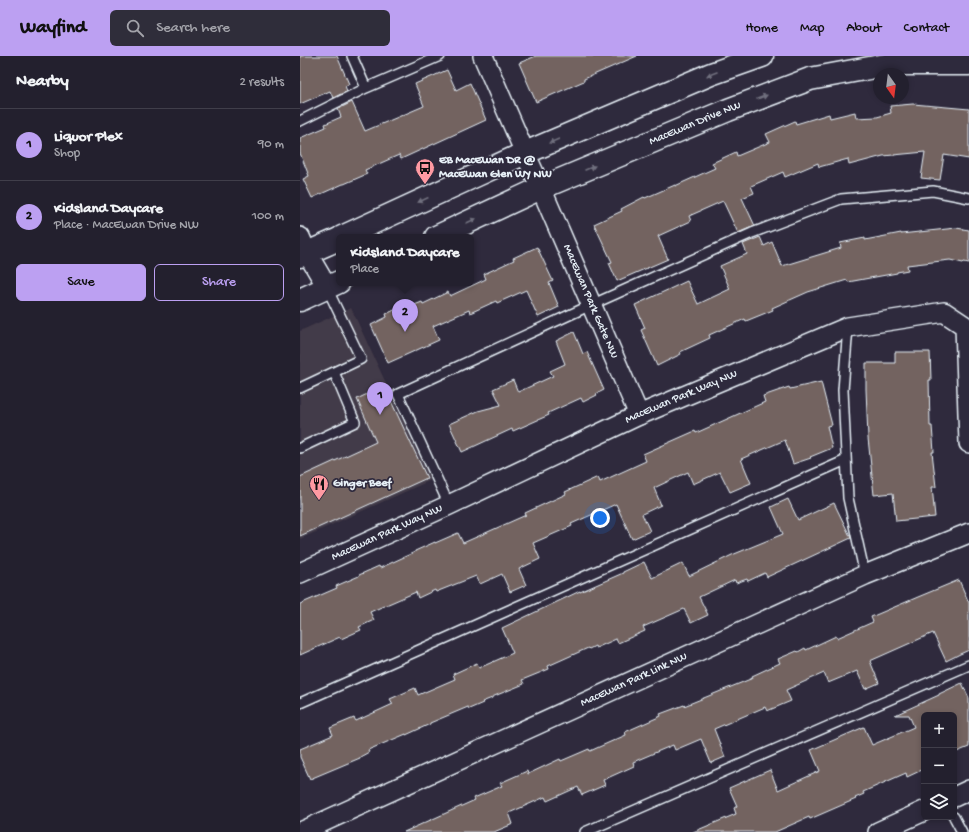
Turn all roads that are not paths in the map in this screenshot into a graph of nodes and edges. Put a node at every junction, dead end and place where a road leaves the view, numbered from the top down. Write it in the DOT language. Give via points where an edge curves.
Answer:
graph roads {
  1 [pos="352,56"];
  2 [pos="440,56"];
  3 [pos="483,56"];
  4 [pos="762,56"];
  5 [pos="969,64"];
  6 [pos="366,88"];
  7 [pos="300,121"];
  8 [pos="525,153"];
  9 [pos="541,188"];
  10 [pos="969,198"];
  11 [pos="349,234"];
  12 [pos="442,234"];
  13 [pos="336,239"];
  14 [pos="302,249"];
  15 [pos="333,284"];
  16 [pos="300,300"];
  17 [pos="591,305"];
  18 [pos="848,327"];
  19 [pos="334,372"];
  20 [pos="300,388"];
  21 [pos="639,415"];
  22 [pos="969,443"];
  23 [pos="300,448"];
  24 [pos="846,460"];
  25 [pos="449,505"];
  26 [pos="969,533"];
  27 [pos="300,573"];
  28 [pos="866,575"];
  29 [pos="969,665"];
  30 [pos="300,703"];
  31 [pos="969,790"];
  32 [pos="957,796"];
  33 [pos="921,812"];
  34 [pos="956,820"];
  35 [pos="301,832"];
  36 [pos="585,832"];
  37 [pos="878,832"];
  38 [pos="962,832"];
  1 -- 6 [label="lane"];
  2 -- 6 [label="lane"];
  3 -- 8 [label="street, MacEwan Park Gate NW"];
  4 -- 8 [label="street, one-way" via="711,74"];
  9 -- 5 [label="street, MacEwan Drive NW, one-way" via="728,110 810,79 890,64"];
  6 -- 7 [label="lane"];
  8 -- 9 [label="street, MacEwan Park Gate NW"];
  8 -- 11 [label="street, one-way"];
  12 -- 9 [label="street, MacEwan Drive NW, one-way"];
  9 -- 17 [label="street, MacEwan Park Gate NW"];
  10 -- 17 [label="lane" via="933,191 841,199 752,233"];
  13 -- 14 [label="street"];
  14 -- 15 [label="street"];
  15 -- 16 [label="street"];
  15 -- 19 [label="lane" via="361,359"];
  17 -- 21 [label="street, MacEwan Park Gate NW"];
  17 -- 25 [label="lane" via="398,394"];
  18 -- 21 [label="street, MacEwan Park Way NW"];
  18 -- 22 [label="street, MacEwan Park Way NW" via="944,312 965,326"];
  18 -- 24 [label="lane" via="843,390"];
  19 -- 20 [label="lane"];
  19 -- 23 [label="lane" via="355,422"];
  21 -- 25 [label="street, MacEwan Park Way NW"];
  24 -- 28 [label="lane" via="848,498"];
  24 -- 30 [label="lane"];
  25 -- 27 [label="street, MacEwan Park Way NW"];
  26 -- 28 [label="street, MacEwan Park Link NW"];
  28 -- 35 [label="street, MacEwan Park Link NW"];
  29 -- 36 [label="lane"];
  31 -- 32 [label="street"];
  33 -- 37 [label="street"];
  34 -- 38 [label="lane"];
}
